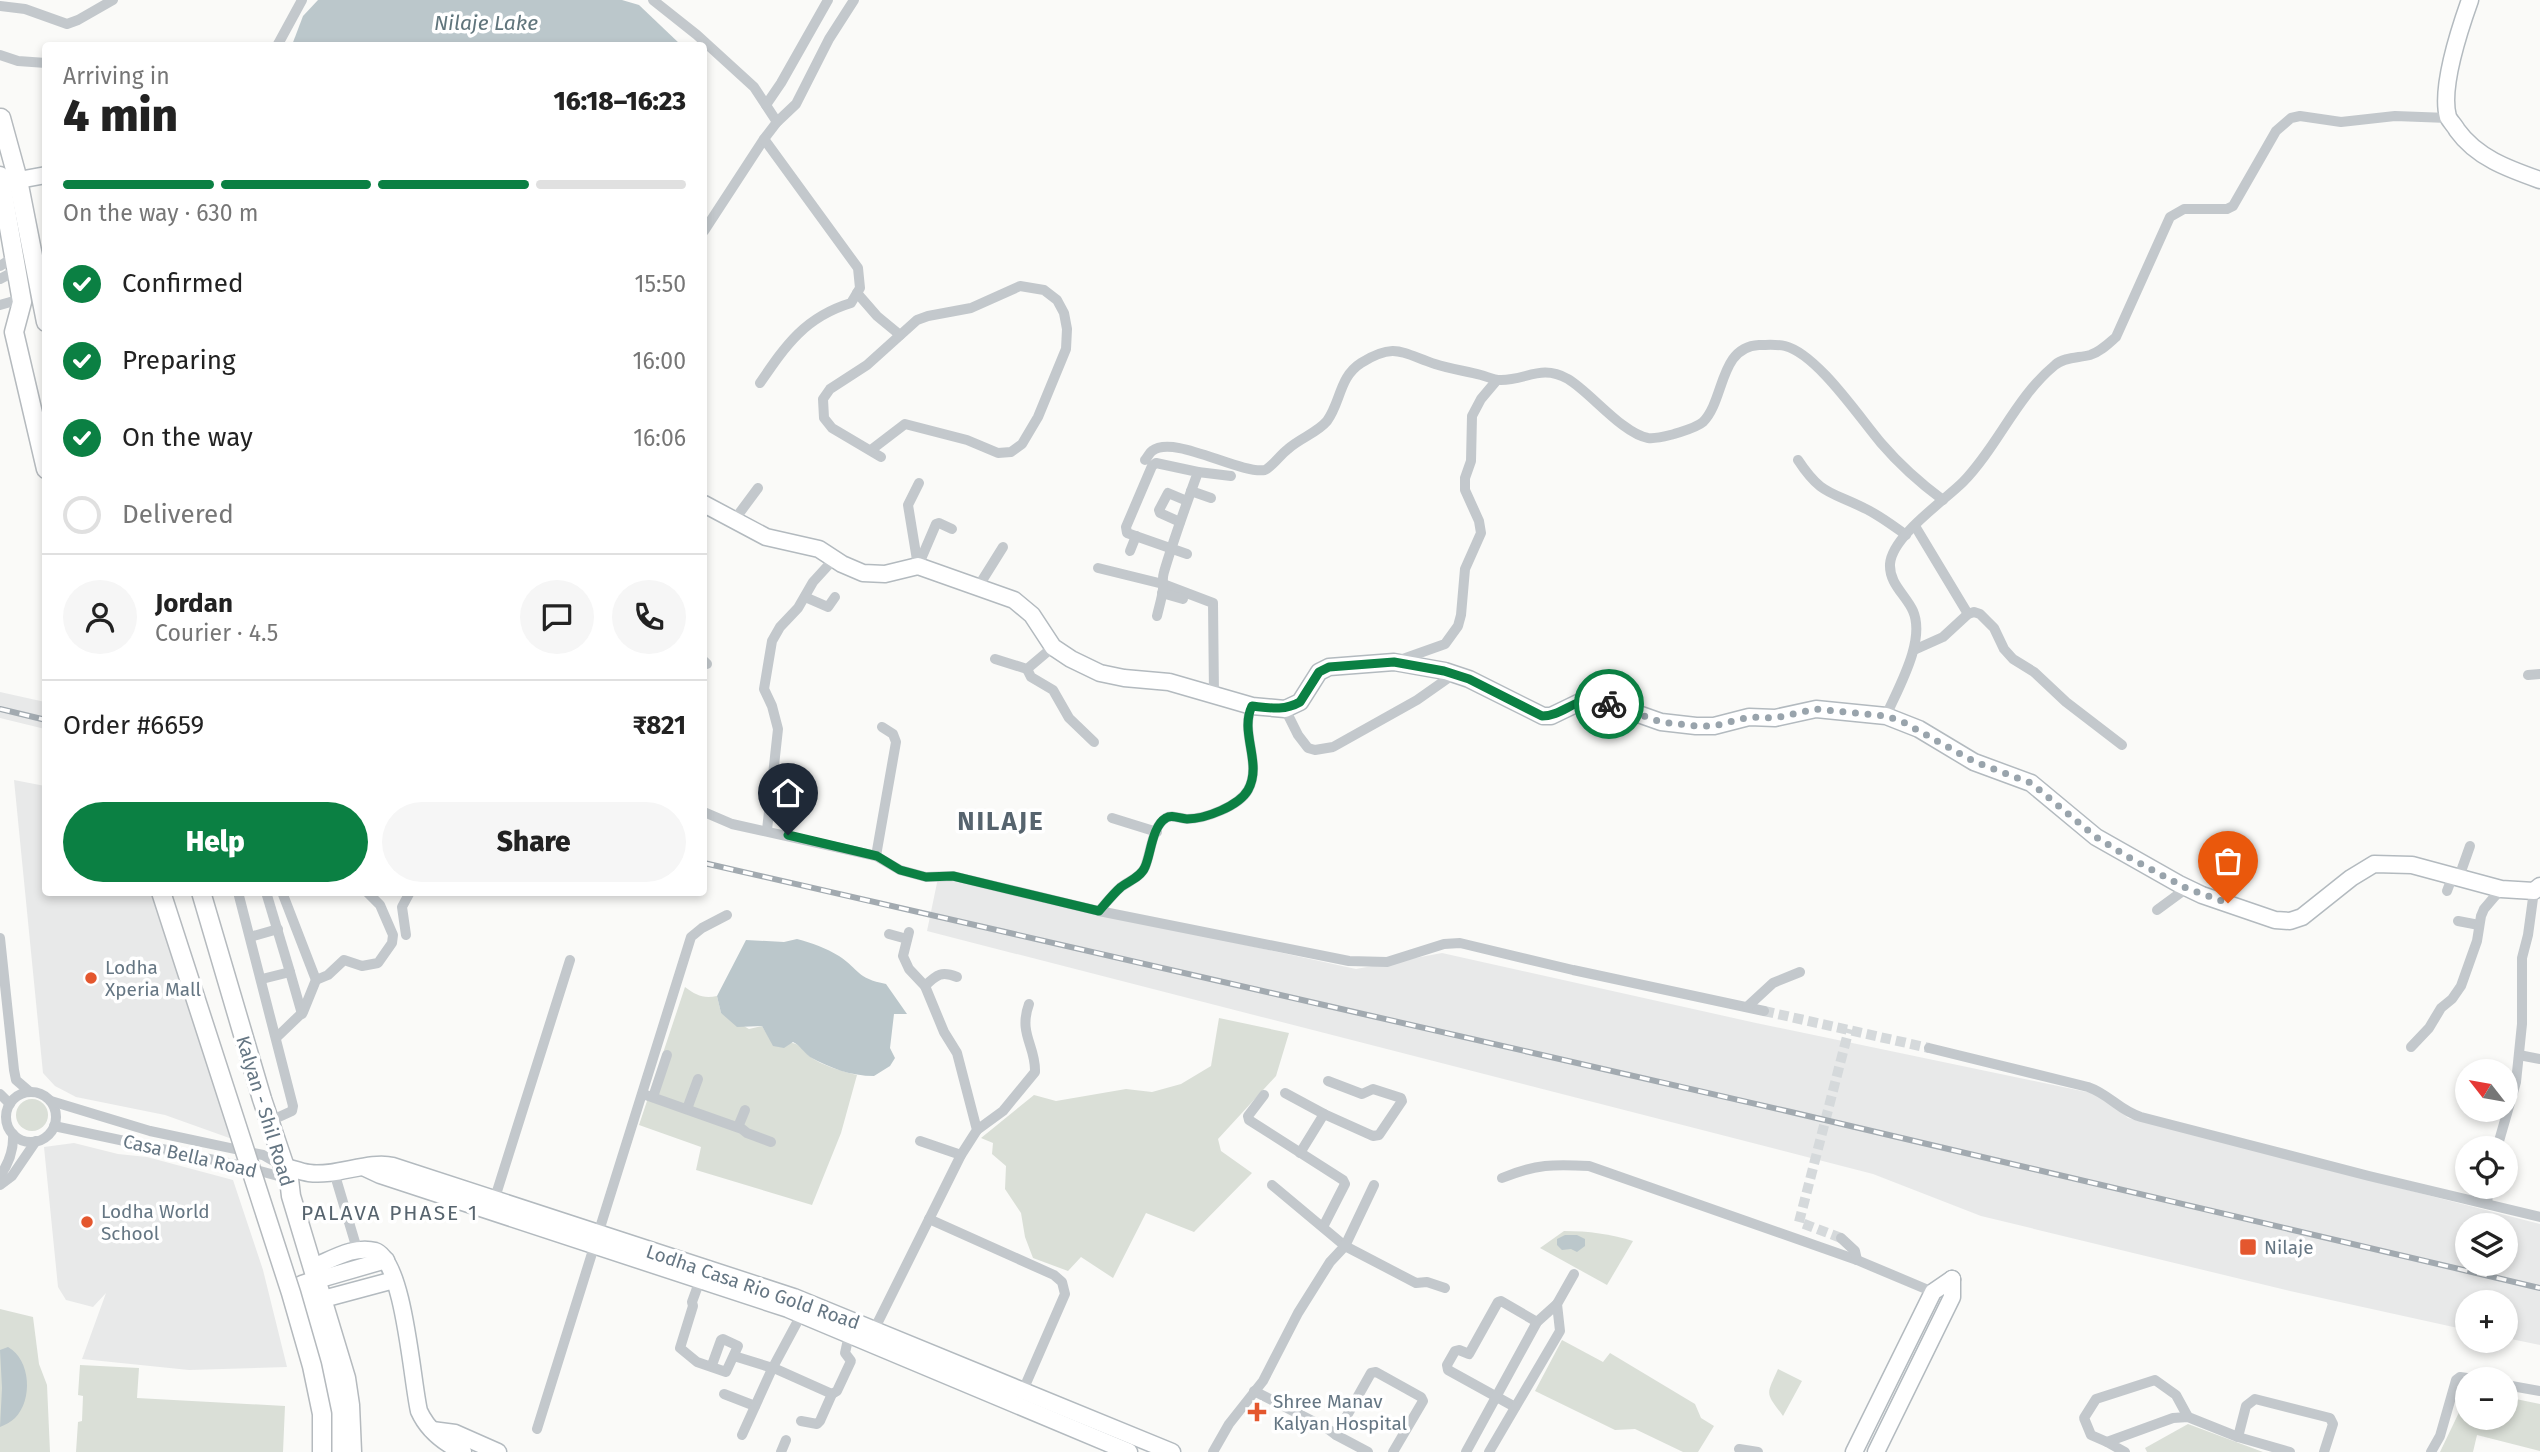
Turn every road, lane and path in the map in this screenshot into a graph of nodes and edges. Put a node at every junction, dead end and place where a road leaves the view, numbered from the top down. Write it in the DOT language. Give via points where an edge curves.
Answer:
graph roads {
  1 [pos="113,0"];
  2 [pos="302,0"];
  3 [pos="653,0"];
  4 [pos="828,0"];
  5 [pos="855,0"];
  6 [pos="2470,0"];
  7 [pos="0,6"];
  8 [pos="816,24"];
  9 [pos="831,35"];
  10 [pos="279,42"];
  11 [pos="705,42"];
  12 [pos="707,44"];
  13 [pos="0,55"];
  14 [pos="42,63"];
  15 [pos="766,105"];
  16 [pos="1,118"];
  17 [pos="2448,118"];
  18 [pos="777,122"];
  19 [pos="764,139"];
  20 [pos="42,176"];
  21 [pos="7,180"];
  22 [pos="2540,180"];
  23 [pos="707,225"];
  24 [pos="10,265"];
  25 [pos="0,279"];
  26 [pos="857,293"];
  27 [pos="22,301"];
  28 [pos="0,305"];
  29 [pos="42,307"];
  30 [pos="900,335"];
  31 [pos="1497,380"];
  32 [pos="760,383"];
  33 [pos="42,452"];
  34 [pos="1145,460"];
  35 [pos="1798,460"];
  36 [pos="1198,472"];
  37 [pos="1231,476"];
  38 [pos="919,483"];
  39 [pos="758,488"];
  40 [pos="1189,496"];
  41 [pos="1211,498"];
  42 [pos="1943,500"];
  43 [pos="707,505"];
  44 [pos="735,519"];
  45 [pos="1180,522"];
  46 [pos="1915,526"];
  47 [pos="952,528"];
  48 [pos="1906,535"];
  49 [pos="1136,536"];
  50 [pos="1003,547"];
  51 [pos="1172,549"];
  52 [pos="1130,551"];
  53 [pos="1187,554"];
  54 [pos="834,559"];
  55 [pos="918,566"];
  56 [pos="1098,568"];
  57 [pos="978,587"];
  58 [pos="1162,589"];
  59 [pos="805,597"];
  60 [pos="835,597"];
  61 [pos="1183,599"];
  62 [pos="1968,614"];
  63 [pos="1157,616"];
  64 [pos="1053,647"];
  65 [pos="1914,650"];
  66 [pos="995,659"];
  67 [pos="1394,662"];
  68 [pos="1027,669"];
  69 [pos="1454,674"];
  70 [pos="2540,674"];
  71 [pos="2528,675"];
  72 [pos="1214,695"];
  73 [pos="1252,706"];
  74 [pos="1285,709"];
  75 [pos="1886,716"];
  76 [pos="882,727"];
  77 [pos="1094,742"];
  78 [pos="2122,745"];
  79 [pos="707,813"];
  80 [pos="1112,818"];
  81 [pos="767,830"];
  82 [pos="1157,832"];
  83 [pos="2470,846"];
  84 [pos="877,856"];
  85 [pos="2456,876"];
  86 [pos="2186,888"];
  87 [pos="2537,888"];
  88 [pos="2501,889"];
  89 [pos="2447,891"];
  90 [pos="162,896"];
  91 [pos="202,896"];
  92 [pos="239,896"];
  93 [pos="267,896"];
  94 [pos="284,896"];
  95 [pos="371,896"];
  96 [pos="408,896"];
  97 [pos="2158,910"];
  98 [pos="1099,911"];
  99 [pos="727,915"];
  100 [pos="2458,921"];
  101 [pos="2479,925"];
  102 [pos="278,929"];
  103 [pos="889,934"];
  104 [pos="406,935"];
  105 [pos="250,937"];
  106 [pos="0,938"];
  107 [pos="570,960"];
  108 [pos="290,972"];
  109 [pos="1800,972"];
  110 [pos="957,977"];
  111 [pos="262,979"];
  112 [pos="316,980"];
  113 [pos="925,986"];
  114 [pos="1029,1004"];
  115 [pos="1747,1007"];
  116 [pos="1765,1010"];
  117 [pos="302,1013"];
  118 [pos="277,1037"];
  119 [pos="2411,1047"];
  120 [pos="1929,1048"];
  121 [pos="667,1055"];
  122 [pos="2519,1055"];
  123 [pos="2540,1059"];
  124 [pos="698,1079"];
  125 [pos="1328,1081"];
  126 [pos="30,1092"];
  127 [pos="1285,1093"];
  128 [pos="0,1094"];
  129 [pos="1264,1095"];
  130 [pos="648,1096"];
  131 [pos="51,1101"];
  132 [pos="10,1104"];
  133 [pos="687,1109"];
  134 [pos="745,1110"];
  135 [pos="1324,1114"];
  136 [pos="270,1121"];
  137 [pos="54,1126"];
  138 [pos="738,1127"];
  139 [pos="977,1130"];
  140 [pos="13,1134"];
  141 [pos="2500,1136"];
  142 [pos="36,1141"];
  143 [pos="920,1141"];
  144 [pos="771,1142"];
  145 [pos="1300,1153"];
  146 [pos="961,1155"];
  147 [pos="286,1172"];
  148 [pos="334,1172"];
  149 [pos="308,1173"];
  150 [pos="0,1176"];
  151 [pos="1502,1178"];
  152 [pos="0,1185"];
  153 [pos="1272,1185"];
  154 [pos="1374,1185"];
  155 [pos="2487,1199"];
  156 [pos="2487,1204"];
  157 [pos="492,1206"];
  158 [pos="2540,1217"];
  159 [pos="929,1219"];
  160 [pos="1323,1227"];
  161 [pos="1841,1238"];
  162 [pos="595,1239"];
  163 [pos="1345,1246"];
  164 [pos="357,1249"];
  165 [pos="386,1260"];
  166 [pos="1857,1260"];
  167 [pos="1574,1274"];
  168 [pos="311,1278"];
  169 [pos="394,1280"];
  170 [pos="700,1280"];
  171 [pos="1445,1288"];
  172 [pos="1933,1292"];
  173 [pos="315,1301"];
  174 [pos="1557,1304"];
  175 [pos="801,1315"];
  176 [pos="1537,1322"];
  177 [pos="849,1335"];
  178 [pos="871,1336"];
  179 [pos="734,1356"];
  180 [pos="1520,1356"];
  181 [pos="712,1365"];
  182 [pos="1538,1367"];
  183 [pos="772,1369"];
  184 [pos="2455,1384"];
  185 [pos="2518,1387"];
  186 [pos="1254,1391"];
  187 [pos="2540,1391"];
  188 [pos="724,1394"];
  189 [pos="832,1394"];
  190 [pos="1496,1397"];
  191 [pos="1020,1398"];
  192 [pos="755,1406"];
  193 [pos="1515,1407"];
  194 [pos="2188,1417"];
  195 [pos="801,1421"];
  196 [pos="537,1429"];
  197 [pos="432,1430"];
  198 [pos="742,1435"];
  199 [pos="1336,1435"];
  200 [pos="2238,1437"];
  201 [pos="786,1440"];
  202 [pos="2107,1442"];
  203 [pos="1132,1447"];
  204 [pos="1739,1449"];
  205 [pos="322,1452"];
  206 [pos="336,1452"];
  207 [pos="352,1452"];
  208 [pos="463,1452"];
  209 [pos="498,1452"];
  210 [pos="781,1452"];
  211 [pos="1172,1452"];
  212 [pos="1213,1452"];
  213 [pos="1368,1452"];
  214 [pos="1393,1452"];
  215 [pos="1466,1452"];
  216 [pos="1489,1452"];
  217 [pos="1758,1452"];
  218 [pos="1854,1452"];
  219 [pos="1875,1452"];
  220 [pos="2125,1452"];
  221 [pos="2290,1452"];
  222 [pos="2324,1452"];
  223 [pos="2431,1452"];
  1 -- 7 [label="street" via="67,24 31,10"];
  2 -- 10 [label="street"];
  3 -- 11 [label="street"];
  4 -- 8 [label="street"];
  5 -- 9 [label="street"];
  6 -- 17 [label="street" via="2450,73"];
  8 -- 9 [label="street"];
  8 -- 15 [label="street"];
  9 -- 18 [label="street" via="796,104"];
  12 -- 15 [label="street" via="754,86"];
  13 -- 14 [label="street"];
  15 -- 18 [label="street"];
  16 -- 21 [label="main road"];
  17 -- 22 [label="street" via="2482,155"];
  17 -- 42 [label="street" via="2395,116 2341,122 2300,116 2283,122 2232,206 2185,209 2170,216 2116,337 2103,349 2059,362 2044,374 1964,481"];
  18 -- 19 [label="street"];
  19 -- 23 [label="street"];
  19 -- 26 [label="street" via="858,268"];
  20 -- 21 [label="street"];
  21 -- 24 [label="main road"];
  21 -- 29 [label="main road"];
  24 -- 25 [label="street"];
  24 -- 27 [label="main road"];
  26 -- 30 [label="street"];
  26 -- 32 [label="street" via="851,303 827,311 788,342"];
  27 -- 28 [label="street"];
  27 -- 33 [label="main road" via="14,332"];
  30 -- 30 [label="street" via="917,320 971,308 1020,286 1044,290 1057,300 1068,328 1066,349 1038,417 1011,453 905,424 876,454 832,428 824,418 823,399 830,389 867,365"];
  31 -- 34 [label="street" via="1399,350 1386,351 1350,372 1326,422 1265,470 1180,448 1153,450"];
  31 -- 42 [label="street" via="1552,372 1568,379 1640,435 1661,437 1702,423 1738,353 1751,346 1787,346 1809,360 1898,461"];
  31 -- 67 [label="street" via="1472,416 1465,490 1480,533 1465,569 1458,626 1446,644"];
  35 -- 48 [label="street" via="1827,492 1866,509"];
  36 -- 37 [label="street"];
  36 -- 40 [label="street"];
  36 -- 49 [label="street" via="1152,466 1126,527 1127,533"];
  38 -- 55 [label="street" via="908,505"];
  39 -- 44 [label="street"];
  40 -- 41 [label="street"];
  40 -- 45 [label="street"];
  40 -- 45 [label="street" via="1168,493 1158,510"];
  42 -- 46 [label="street"];
  43 -- 44 [label="street"];
  44 -- 54 [label="street" via="766,537 820,549"];
  45 -- 51 [label="street"];
  46 -- 48 [label="street"];
  46 -- 62 [label="street"];
  47 -- 55 [label="street" via="936,524"];
  48 -- 65 [label="street" via="1890,564 1895,584 1914,613"];
  49 -- 51 [label="street"];
  49 -- 52 [label="street"];
  50 -- 57 [label="street"];
  51 -- 53 [label="street"];
  51 -- 58 [label="street"];
  54 -- 55 [label="street" via="874,573"];
  54 -- 59 [label="street"];
  55 -- 57 [label="street"];
  56 -- 58 [label="street"];
  57 -- 64 [label="street" via="1026,608"];
  58 -- 61 [label="street"];
  58 -- 63 [label="street"];
  58 -- 72 [label="street" via="1213,603"];
  59 -- 60 [label="street" via="828,607"];
  59 -- 81 [label="street" via="775,634 764,689 778,729"];
  62 -- 65 [label="street" via="1943,637"];
  62 -- 78 [label="street" via="1974,612 1988,620 2013,659"];
  64 -- 68 [label="street"];
  64 -- 72 [label="street" via="1100,673 1170,682"];
  65 -- 75 [label="street"];
  66 -- 68 [label="street"];
  67 -- 69 [label="street"];
  67 -- 74 [label="street" via="1329,667 1319,672 1300,702"];
  68 -- 77 [label="street" via="1031,677 1053,690 1069,718"];
  69 -- 74 [label="street" via="1334,747 1308,748"];
  69 -- 75 [label="street" via="1542,716 1594,701 1661,722 1696,726 1816,709"];
  70 -- 71 [label="street"];
  72 -- 73 [label="street"];
  73 -- 74 [label="street"];
  73 -- 82 [label="street" via="1246,722 1254,767 1248,790 1219,810 1188,819 1164,818"];
  75 -- 86 [label="street" via="1919,729 1975,762 2031,783 2096,837"];
  76 -- 84 [label="street" via="896,741"];
  79 -- 81 [label="street" via="732,824"];
  80 -- 82 [label="street"];
  81 -- 84 [label="street"];
  82 -- 98 [label="street" via="1141,874"];
  83 -- 85 [label="street"];
  84 -- 98 [label="street" via="900,870 926,877 953,876"];
  85 -- 86 [label="street" via="2412,865 2374,864 2290,921 2275,920"];
  85 -- 88 [label="street"];
  85 -- 89 [label="street"];
  86 -- 97 [label="street"];
  87 -- 88 [label="street"];
  87 -- 122 [label="street" via="2522,958"];
  88 -- 101 [label="street" via="2484,909"];
  90 -- 205 [label="main road, bridge" via="312,1366 322,1414"];
  91 -- 136 [label="main road, Kalyan - Shil Road"];
  92 -- 105 [label="street"];
  93 -- 102 [label="street"];
  94 -- 112 [label="street"];
  95 -- 112 [label="street" via="380,905 392,943 378,963 362,966 344,960"];
  96 -- 104 [label="street" via="402,907"];
  98 -- 115 [label="street" via="1349,961 1387,962 1460,943"];
  99 -- 130 [label="street" via="691,937"];
  100 -- 101 [label="street"];
  101 -- 119 [label="street" via="2461,986"];
  102 -- 105 [label="street"];
  102 -- 108 [label="street"];
  103 -- 113 [label="street" via="908,936 903,956"];
  105 -- 111 [label="street"];
  106 -- 126 [label="street" via="14,1070 16,1080"];
  107 -- 157 [label="street"];
  108 -- 111 [label="street"];
  108 -- 117 [label="street"];
  109 -- 115 [label="street" via="1773,983"];
  110 -- 113 [label="street" via="940,973"];
  111 -- 118 [label="street"];
  112 -- 117 [label="street"];
  113 -- 139 [label="street" via="963,1070"];
  114 -- 139 [label="street" via="1024,1016 1035,1072 1003,1111"];
  115 -- 116 [label="street"];
  117 -- 118 [label="street"];
  118 -- 136 [label="street" via="293,1106 292,1111"];
  120 -- 156 [label="street" via="2104,1092 2130,1114"];
  121 -- 130 [label="street"];
  122 -- 123 [label="street"];
  122 -- 141 [label="street"];
  124 -- 133 [label="street"];
  125 -- 135 [label="street" via="1362,1094 1373,1089 1402,1101 1379,1135 1373,1136"];
  126 -- 131 [label="street, Casa Bella Road"];
  126 -- 132 [label="street"];
  127 -- 135 [label="street"];
  128 -- 132 [label="street"];
  129 -- 145 [label="street" via="1249,1120"];
  130 -- 133 [label="street"];
  130 -- 162 [label="street"];
  131 -- 137 [label="street"];
  131 -- 147 [label="street, Casa Bella Road" via="150,1130 263,1155"];
  132 -- 140 [label="street" via="7,1120"];
  133 -- 138 [label="street"];
  134 -- 138 [label="street"];
  135 -- 145 [label="street"];
  136 -- 147 [label="main road, Kalyan - Shil Road"];
  137 -- 142 [label="street"];
  137 -- 147 [label="street, Casa Bella Road"];
  138 -- 144 [label="street"];
  139 -- 146 [label="street"];
  140 -- 142 [label="street"];
  140 -- 150 [label="street" via="8,1166"];
  142 -- 152 [label="street" via="12,1176"];
  143 -- 146 [label="street"];
  145 -- 160 [label="street" via="1345,1184"];
  146 -- 159 [label="street"];
  147 -- 149 [label="street, Casa Bella Road"];
  147 -- 168 [label="main road, Kalyan - Shil Road"];
  148 -- 149 [label="street, Lodha Casa Rio Gold Road"];
  148 -- 157 [label="street, Lodha Casa Rio Gold Road" via="383,1164"];
  148 -- 164 [label="street"];
  151 -- 166 [label="street" via="1528,1168 1590,1166"];
  153 -- 160 [label="street"];
  154 -- 163 [label="street"];
  155 -- 156 [label="street"];
  156 -- 158 [label="street"];
  157 -- 162 [label="street, Lodha Casa Rio Gold Road"];
  159 -- 178 [label="street"];
  159 -- 191 [label="street" via="1062,1282 1065,1294"];
  160 -- 163 [label="street"];
  161 -- 166 [label="street" via="1855,1251"];
  162 -- 170 [label="street, Lodha Casa Rio Gold Road"];
  162 -- 178 [label="street, Lodha Casa Rio Gold Road" via="794,1297"];
  162 -- 196 [label="street"];
  163 -- 171 [label="street" via="1416,1283"];
  163 -- 186 [label="street" via="1330,1262"];
  164 -- 165 [label="street" via="377,1251"];
  164 -- 168 [label="street"];
  165 -- 168 [label="street"];
  165 -- 169 [label="street"];
  166 -- 172 [label="street"];
  167 -- 174 [label="street"];
  168 -- 173 [label="main road, Kalyan - Shil Road"];
  169 -- 173 [label="street"];
  169 -- 197 [label="street" via="419,1411"];
  170 -- 175 [label="street, Lodha Casa Rio Gold Road"];
  170 -- 181 [label="street" via="680,1348 697,1362"];
  172 -- 218 [label="street"];
  172 -- 219 [label="street" via="1951,1279 1952,1297"];
  173 -- 206 [label="main road, Kalyan - Shil Road" via="335,1407"];
  173 -- 207 [label="main road, Kalyan - Shil Road" via="346,1378"];
  174 -- 176 [label="street"];
  174 -- 182 [label="street" via="1560,1331"];
  175 -- 177 [label="street, Lodha Casa Rio Gold Road"];
  175 -- 183 [label="street"];
  176 -- 180 [label="street"];
  176 -- 190 [label="street" via="1498,1302 1469,1354 1455,1351 1447,1365 1448,1370"];
  177 -- 178 [label="street, Lodha Casa Rio Gold Road"];
  177 -- 189 [label="street" via="845,1353 851,1361"];
  178 -- 191 [label="street, Lodha Casa Rio Gold Road"];
  179 -- 181 [label="street" via="726,1371"];
  179 -- 181 [label="street" via="738,1346 723,1339"];
  179 -- 183 [label="street"];
  180 -- 182 [label="street"];
  180 -- 190 [label="street"];
  182 -- 193 [label="street"];
  183 -- 189 [label="street"];
  183 -- 192 [label="street"];
  184 -- 223 [label="street"];
  185 -- 187 [label="street"];
  186 -- 199 [label="street"];
  186 -- 212 [label="street"];
  188 -- 192 [label="street"];
  189 -- 195 [label="street" via="820,1422"];
  190 -- 193 [label="street"];
  190 -- 215 [label="street"];
  191 -- 203 [label="street, Lodha Casa Rio Gold Road"];
  192 -- 198 [label="street"];
  193 -- 216 [label="street"];
  194 -- 200 [label="street"];
  194 -- 202 [label="street"];
  194 -- 202 [label="street" via="2176,1395 2155,1380 2096,1399 2089,1408 2084,1418 2091,1435"];
  197 -- 208 [label="street"];
  197 -- 209 [label="street" via="455,1433"];
  199 -- 213 [label="street"];
  199 -- 214 [label="street" via="1371,1373 1376,1372 1423,1401"];
  200 -- 221 [label="street"];
  200 -- 222 [label="street" via="2246,1406 2255,1399 2330,1418 2333,1424"];
  201 -- 210 [label="street"];
  202 -- 220 [label="street"];
  203 -- 211 [label="street, Lodha Casa Rio Gold Road"];
  204 -- 217 [label="street"];
}
